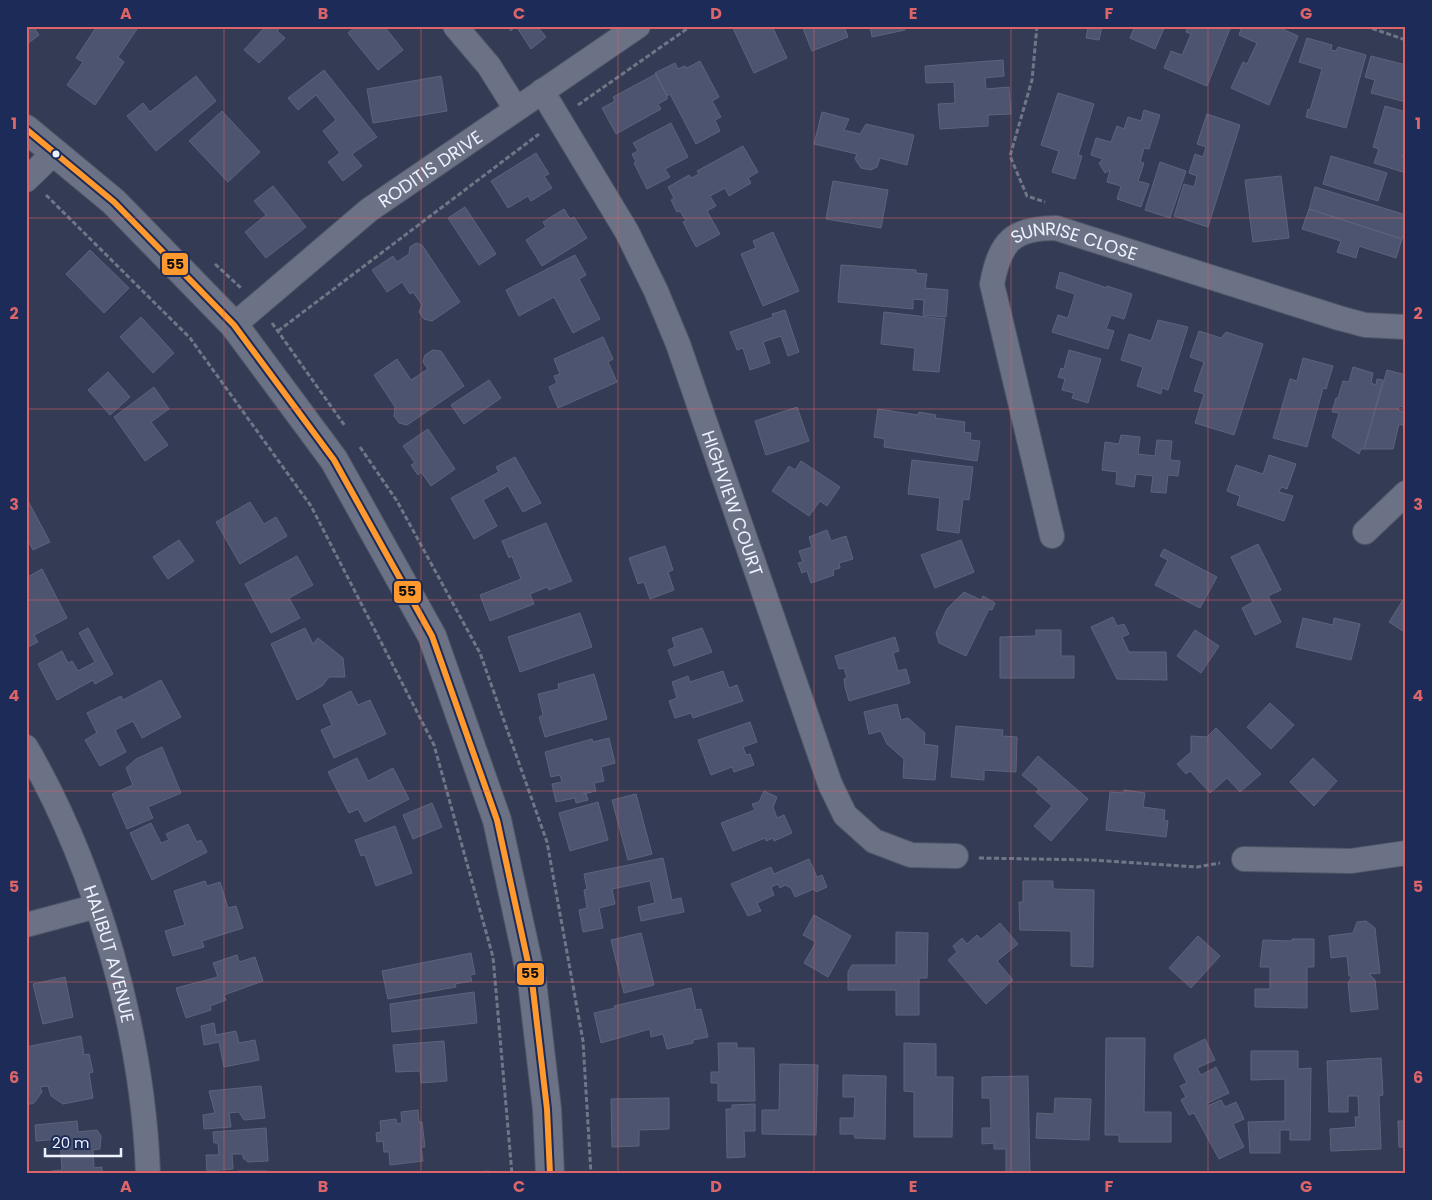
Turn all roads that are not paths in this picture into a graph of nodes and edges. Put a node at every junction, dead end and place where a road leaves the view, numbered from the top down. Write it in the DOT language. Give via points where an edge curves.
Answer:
graph roads {
  1 [pos="455,26"];
  2 [pos="638,26"];
  3 [pos="542,91"];
  4 [pos="516,109"];
  5 [pos="26,128"];
  6 [pos="55,152"];
  7 [pos="28,179"];
  8 [pos="234,325"];
  9 [pos="1406,327"];
  10 [pos="1406,493"];
  11 [pos="1364,532"];
  12 [pos="1052,536"];
  13 [pos="26,747"];
  14 [pos="1406,853"];
  15 [pos="956,856"];
  16 [pos="1244,859"];
  17 [pos="97,906"];
  18 [pos="26,925"];
  19 [pos="148,1174"];
  20 [pos="550,1174"];
  1 -- 4 [label="street" via="488,66"];
  2 -- 3 [label="street, RODITIS DRIVE"];
  3 -- 4 [label="street, RODITIS DRIVE"];
  3 -- 15 [label="street, HIGHVIEW COURT" via="627,232 656,291 830,784 845,815 874,841 911,855"];
  4 -- 8 [label="street, RODITIS DRIVE" via="369,210"];
  5 -- 6 [label="street"];
  6 -- 7 [label="street"];
  6 -- 8 [label="street" via="114,202"];
  8 -- 20 [label="street" via="334,460 432,636 499,829 532,981 547,1108"];
  9 -- 12 [label="street, SUNRISE CLOSE" via="1365,325 1339,318 1056,228 1036,228 1020,233 1005,245 996,260 992,284"];
  10 -- 11 [label="street"];
  13 -- 17 [label="street, HALIBUT AVENUE" via="73,840"];
  14 -- 16 [label="street" via="1351,861"];
  17 -- 18 [label="street"];
  17 -- 19 [label="street, HALIBUT AVENUE" via="135,1058 146,1130"];
}
